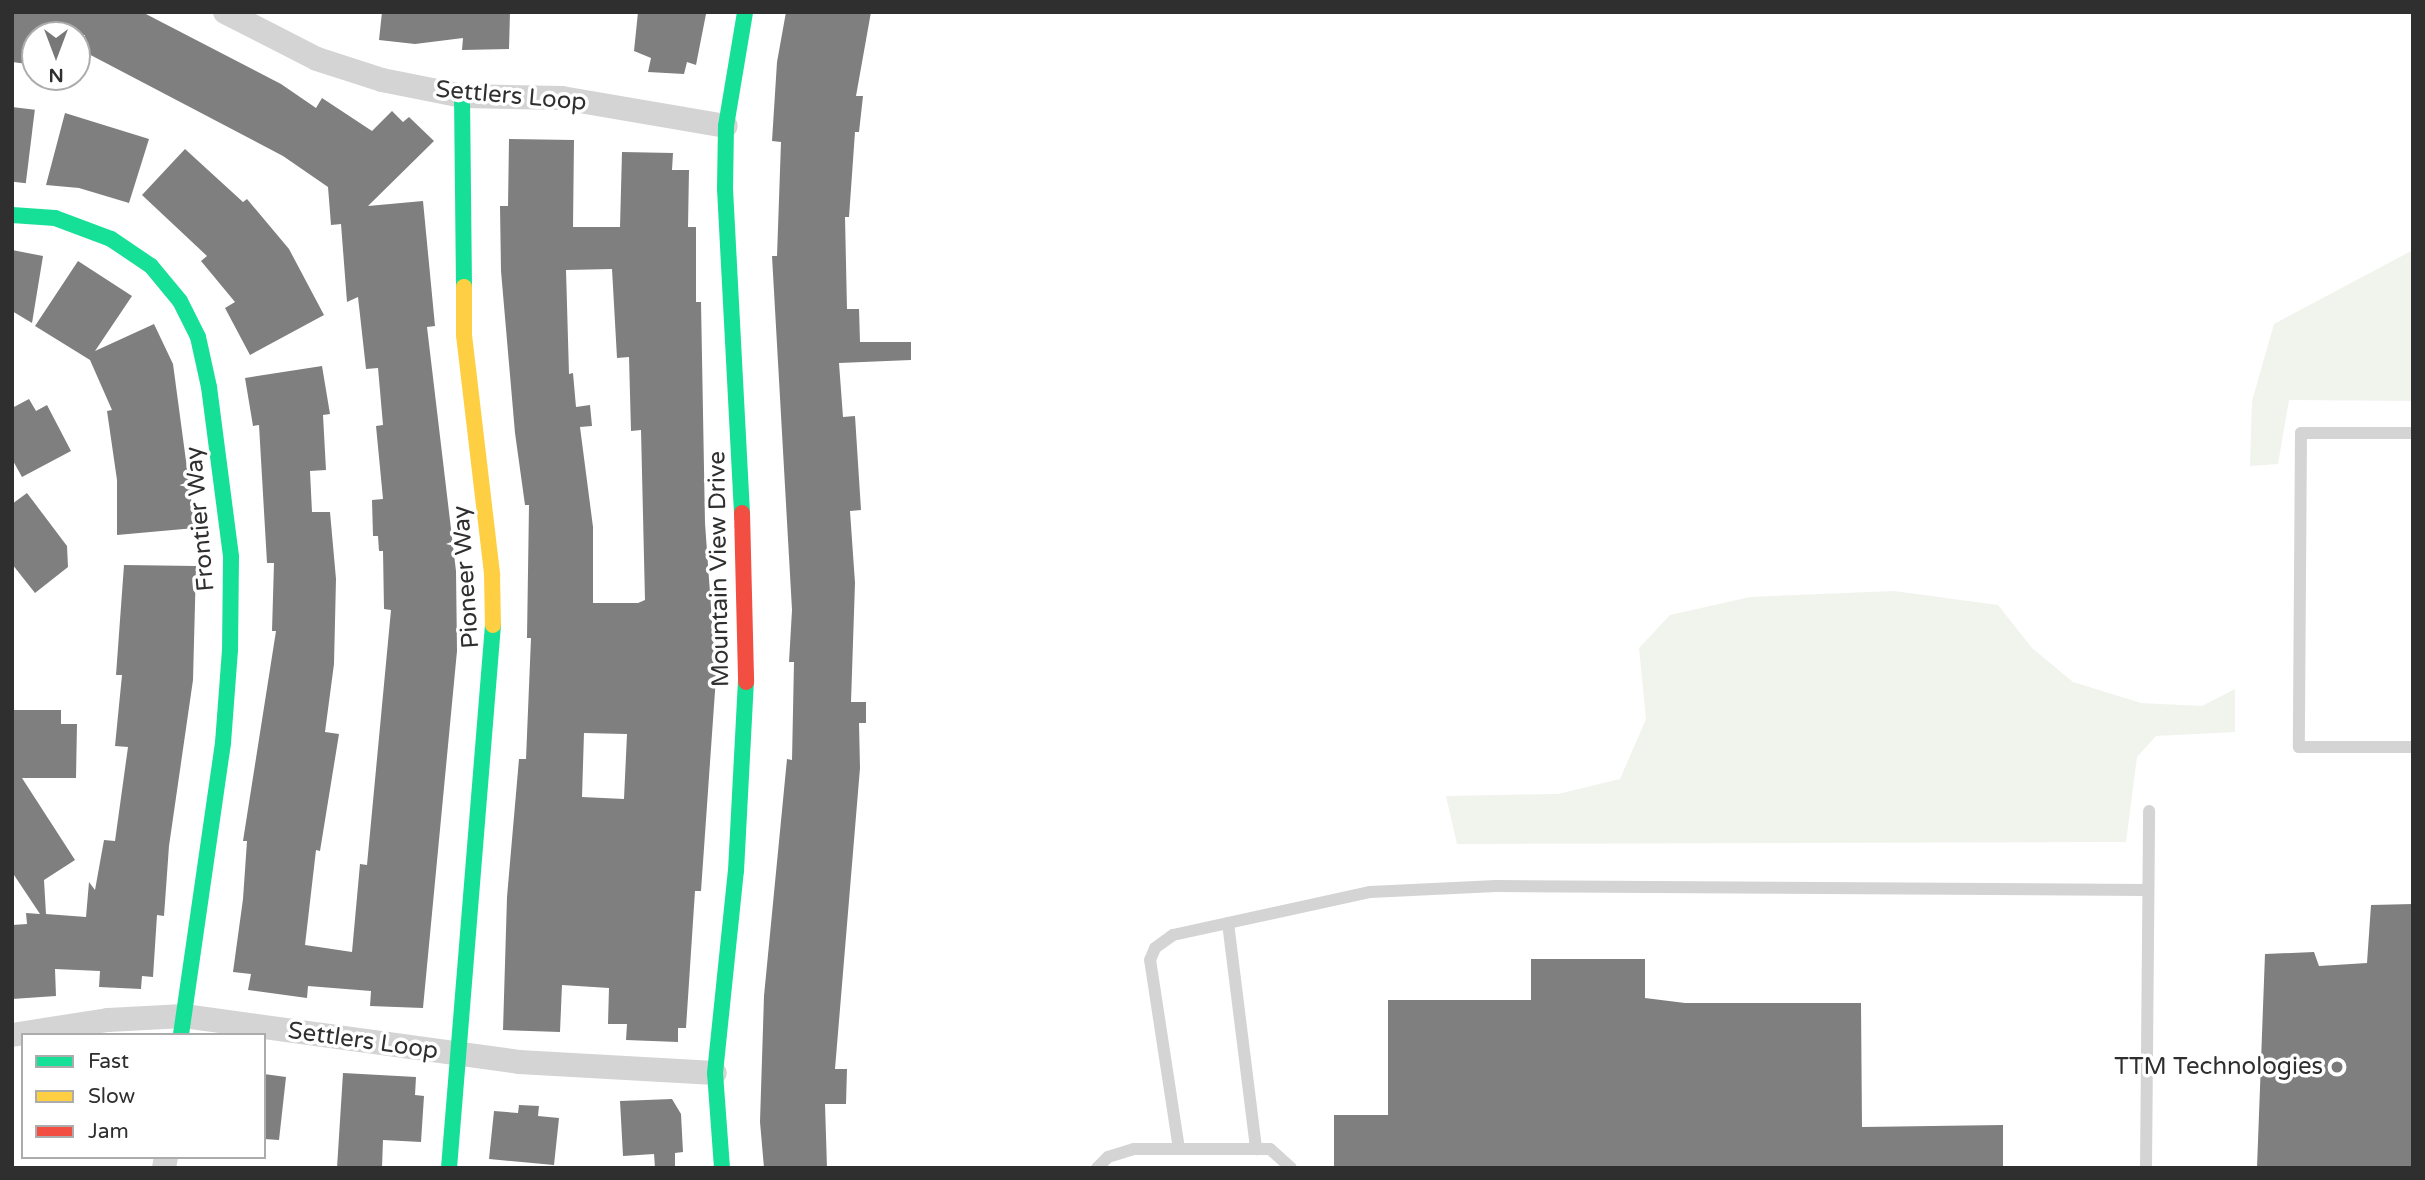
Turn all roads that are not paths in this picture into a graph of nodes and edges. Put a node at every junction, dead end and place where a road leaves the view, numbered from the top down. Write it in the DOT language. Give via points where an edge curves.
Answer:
graph roads {
  1 [pos="225,12"];
  2 [pos="745,12"];
  3 [pos="462,96"];
  4 [pos="726,126"];
  5 [pos="12,215"];
  6 [pos="2413,433"];
  7 [pos="2413,747"];
  8 [pos="2149,811"];
  9 [pos="2148,890"];
  10 [pos="1228,923"];
  11 [pos="183,1025"];
  12 [pos="25,1033"];
  13 [pos="258,1033"];
  14 [pos="266,1034"];
  15 [pos="455,1054"];
  16 [pos="715,1073"];
  17 [pos="1180,1149"];
  18 [pos="1256,1149"];
  19 [pos="449,1168"];
  20 [pos="722,1168"];
  21 [pos="1097,1168"];
  22 [pos="1291,1168"];
  23 [pos="2146,1168"];
  1 -- 3 [label="street, Settlers Loop" via="317,59 382,80"];
  2 -- 4 [label="street, Mountain View Drive"];
  3 -- 4 [label="street, Settlers Loop" via="562,98"];
  3 -- 15 [label="street, Pioneer Way" via="464,335 492,575 494,657"];
  4 -- 16 [label="street, Mountain View Drive" via="725,188 748,638 736,871"];
  5 -- 11 [label="street, Frontier Way" via="55,218 99,235 151,266 180,301 198,337 209,387 231,557 230,650 223,743"];
  6 -- 7 [label="lane" via="2301,433 2299,747"];
  8 -- 9 [label="lane"];
  9 -- 10 [label="lane" via="1496,887 1370,892"];
  9 -- 23 [label="lane"];
  10 -- 17 [label="lane" via="1173,935 1155,948 1150,960"];
  10 -- 18 [label="lane"];
  11 -- 12 [label="street, Settlers Loop" via="108,1020"];
  11 -- 13 [label="street, Settlers Loop"];
  14 -- 15 [label="street, Settlers Loop"];
  15 -- 16 [label="street, Settlers Loop"];
  15 -- 19 [label="street, Pioneer Way"];
  16 -- 20 [label="street, Mountain View Drive"];
  17 -- 18 [label="lane"];
  17 -- 21 [label="lane" via="1120,1151"];
  18 -- 22 [label="lane" via="1270,1149"];
}
